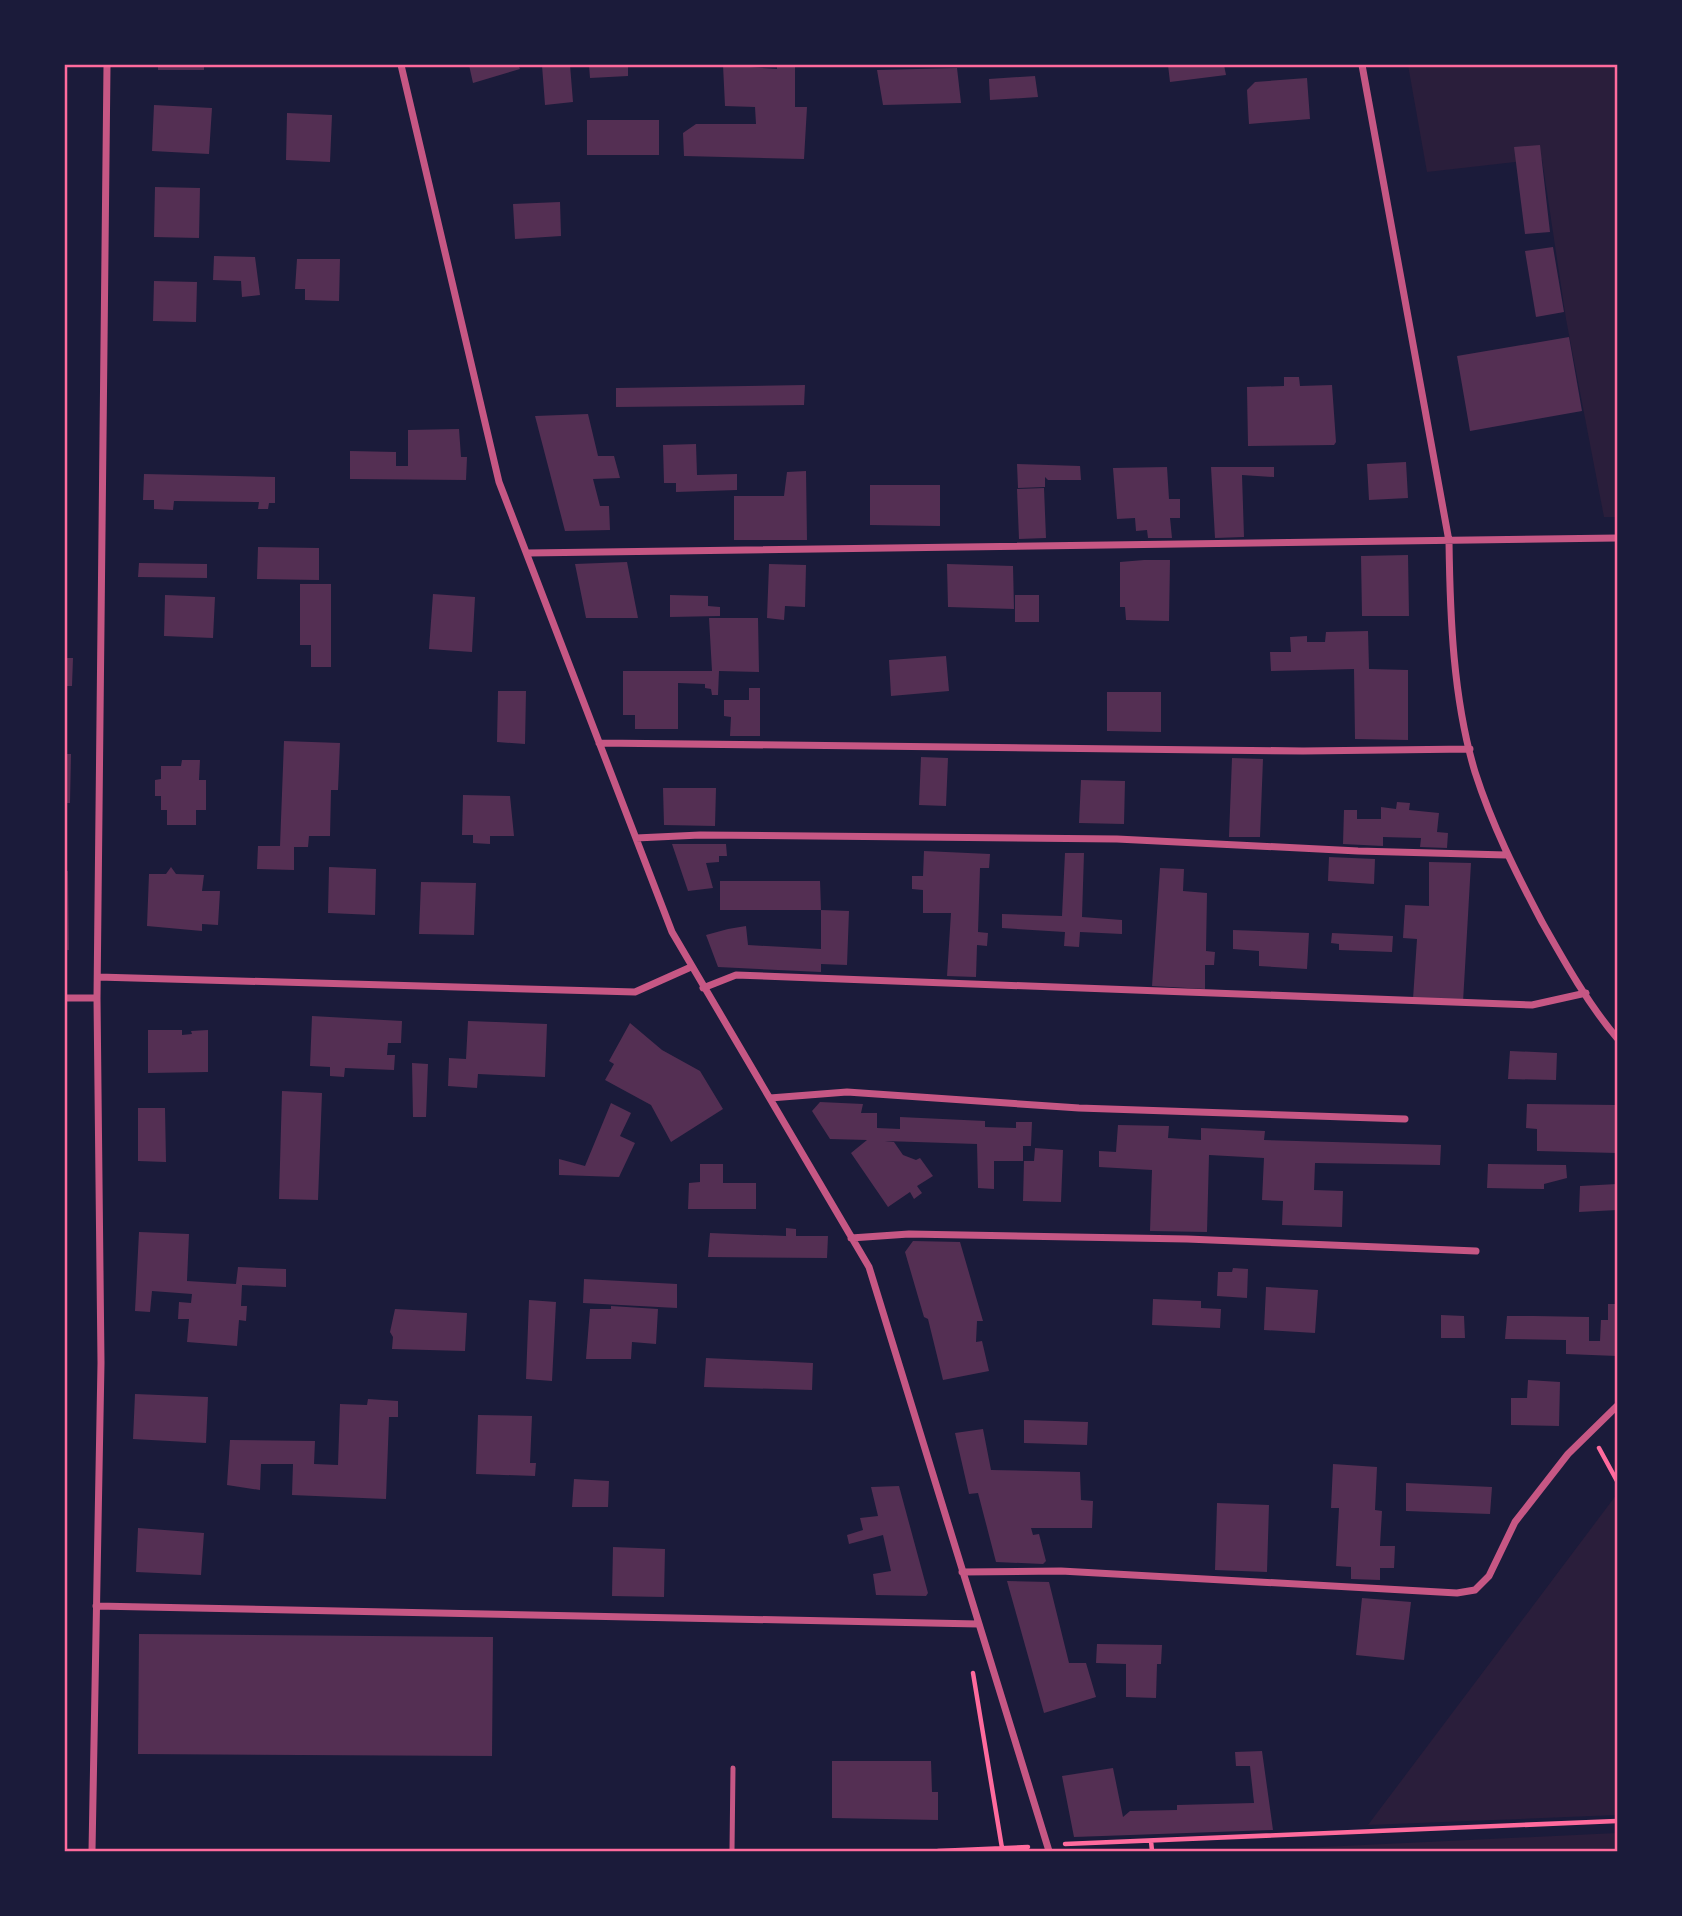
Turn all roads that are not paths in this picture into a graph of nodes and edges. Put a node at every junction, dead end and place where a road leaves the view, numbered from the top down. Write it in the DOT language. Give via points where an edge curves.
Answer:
graph roads {
  1 [pos="107,65"];
  2 [pos="401,65"];
  3 [pos="1362,65"];
  4 [pos="1617,538"];
  5 [pos="1449,541"];
  6 [pos="528,553"];
  7 [pos="599,743"];
  8 [pos="1470,749"];
  9 [pos="636,838"];
  10 [pos="1506,855"];
  11 [pos="691,967"];
  12 [pos="98,977"];
  13 [pos="703,988"];
  14 [pos="1586,993"];
  15 [pos="65,998"];
  16 [pos="97,998"];
  17 [pos="1617,1038"];
  18 [pos="770,1098"];
  19 [pos="1405,1119"];
  20 [pos="851,1238"];
  21 [pos="1476,1251"];
  22 [pos="1617,1406"];
  23 [pos="962,1572"];
  24 [pos="96,1606"];
  25 [pos="978,1624"];
  26 [pos="733,1768"];
  27 [pos="92,1851"];
  28 [pos="732,1851"];
  29 [pos="1049,1851"];
  1 -- 12 [label="street"];
  2 -- 6 [label="street" via="499,482"];
  3 -- 5 [label="street"];
  4 -- 5 [label="street"];
  5 -- 6 [label="street"];
  5 -- 8 [label="street" via="1450,611"];
  6 -- 7 [label="street"];
  7 -- 8 [label="street"];
  7 -- 9 [label="street"];
  8 -- 10 [label="street"];
  9 -- 10 [label="street" via="1117,838"];
  9 -- 11 [label="street" via="672,932"];
  10 -- 14 [label="street"];
  11 -- 12 [label="street" via="635,992"];
  11 -- 13 [label="street"];
  12 -- 16 [label="street"];
  13 -- 14 [label="street" via="736,975 1532,1005"];
  13 -- 18 [label="street"];
  14 -- 17 [label="street"];
  15 -- 16 [label="street"];
  16 -- 24 [label="street" via="101,1363"];
  18 -- 19 [label="street" via="847,1092 1079,1108"];
  18 -- 20 [label="street"];
  20 -- 21 [label="street" via="909,1234 1187,1239"];
  20 -- 23 [label="street" via="869,1267"];
  22 -- 23 [label="street" via="1568,1454 1515,1522 1489,1576 1475,1590 1457,1593 1061,1571"];
  23 -- 25 [label="street"];
  24 -- 25 [label="street"];
  24 -- 27 [label="street"];
  25 -- 29 [label="street"];
  26 -- 28 [label="lane"];
}
